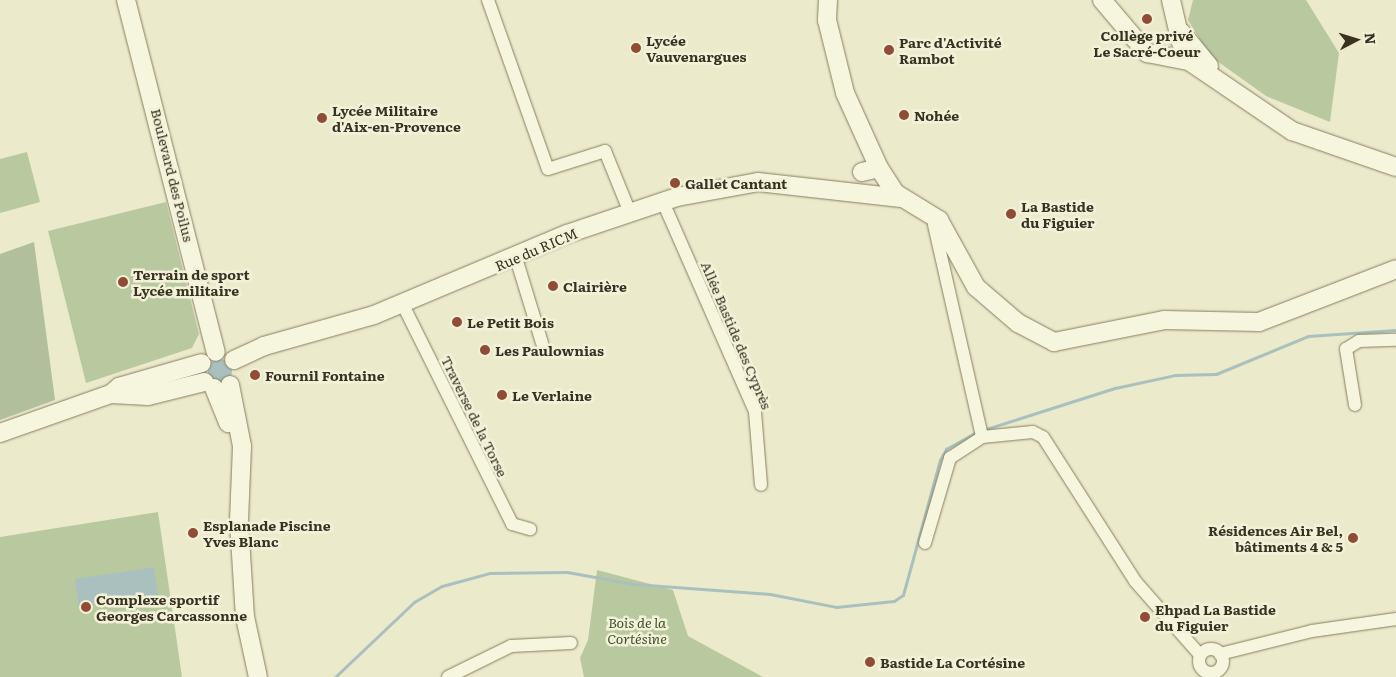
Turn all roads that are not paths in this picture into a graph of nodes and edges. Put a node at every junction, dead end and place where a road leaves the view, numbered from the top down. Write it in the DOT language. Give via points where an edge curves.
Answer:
graph roads {
  1 [pos="126,0"];
  2 [pos="488,0"];
  3 [pos="828,0"];
  4 [pos="1102,0"];
  5 [pos="1171,0"];
  6 [pos="1181,32"];
  7 [pos="1181,58"];
  8 [pos="1396,158"];
  9 [pos="1396,167"];
  10 [pos="871,180"];
  11 [pos="663,202"];
  12 [pos="630,213"];
  13 [pos="929,215"];
  14 [pos="516,258"];
  15 [pos="1396,269"];
  16 [pos="402,303"];
  17 [pos="1396,340"];
  18 [pos="542,343"];
  19 [pos="216,352"];
  20 [pos="234,360"];
  21 [pos="202,363"];
  22 [pos="216,385"];
  23 [pos="111,394"];
  24 [pos="1355,405"];
  25 [pos="981,432"];
  26 [pos="0,433"];
  27 [pos="762,485"];
  28 [pos="530,530"];
  29 [pos="925,543"];
  30 [pos="1396,619"];
  31 [pos="571,643"];
  32 [pos="1220,654"];
  33 [pos="1200,655"];
  34 [pos="1212,675"];
  35 [pos="258,677"];
  36 [pos="448,677"];
  1 -- 19 [label="main road, Boulevard des Poilus"];
  2 -- 12 [label="street" via="548,168 605,151"];
  3 -- 10 [label="main road" via="827,20 845,93 868,142"];
  4 -- 7 [label="main road" via="1138,46 1156,57"];
  5 -- 6 [label="main road"];
  6 -- 7 [label="main road"];
  6 -- 8 [label="main road" via="1211,68 1264,106 1324,134"];
  7 -- 9 [label="main road" via="1292,131"];
  10 -- 11 [label="main road, Rue du RICM" via="846,190 738,183"];
  10 -- 13 [label="main road"];
  11 -- 12 [label="main road, Rue du RICM"];
  11 -- 27 [label="street, Allée Bastide des Cyprès" via="755,412"];
  12 -- 14 [label="main road, Rue du RICM"];
  13 -- 15 [label="main road" via="950,235 976,287 1018,323 1054,342 1164,320 1259,322"];
  13 -- 25 [label="street" via="943,250"];
  14 -- 16 [label="main road, Rue du RICM"];
  14 -- 18 [label="street"];
  16 -- 20 [label="main road, Rue du RICM"];
  16 -- 28 [label="street, Traverse de la Torse" via="512,524"];
  17 -- 24 [label="street" via="1359,341 1346,349"];
  19 -- 20 [label="main road"];
  19 -- 21 [label="main road"];
  20 -- 22 [label="main road" via="238,370"];
  21 -- 22 [label="main road"];
  21 -- 23 [label="main road" via="119,387"];
  22 -- 23 [label="main road" via="148,396"];
  22 -- 35 [label="main road" via="242,446 239,503 245,617"];
  23 -- 26 [label="main road"];
  25 -- 29 [label="street" via="950,458"];
  25 -- 33 [label="street" via="1033,432 1043,437 1136,581"];
  30 -- 32 [label="street" via="1312,631"];
  31 -- 36 [label="street" via="511,646"];
  32 -- 33 [label="street" via="1212,648"];
  32 -- 34 [label="street" via="1221,666"];
  33 -- 34 [label="street" via="1202,668"];
}
